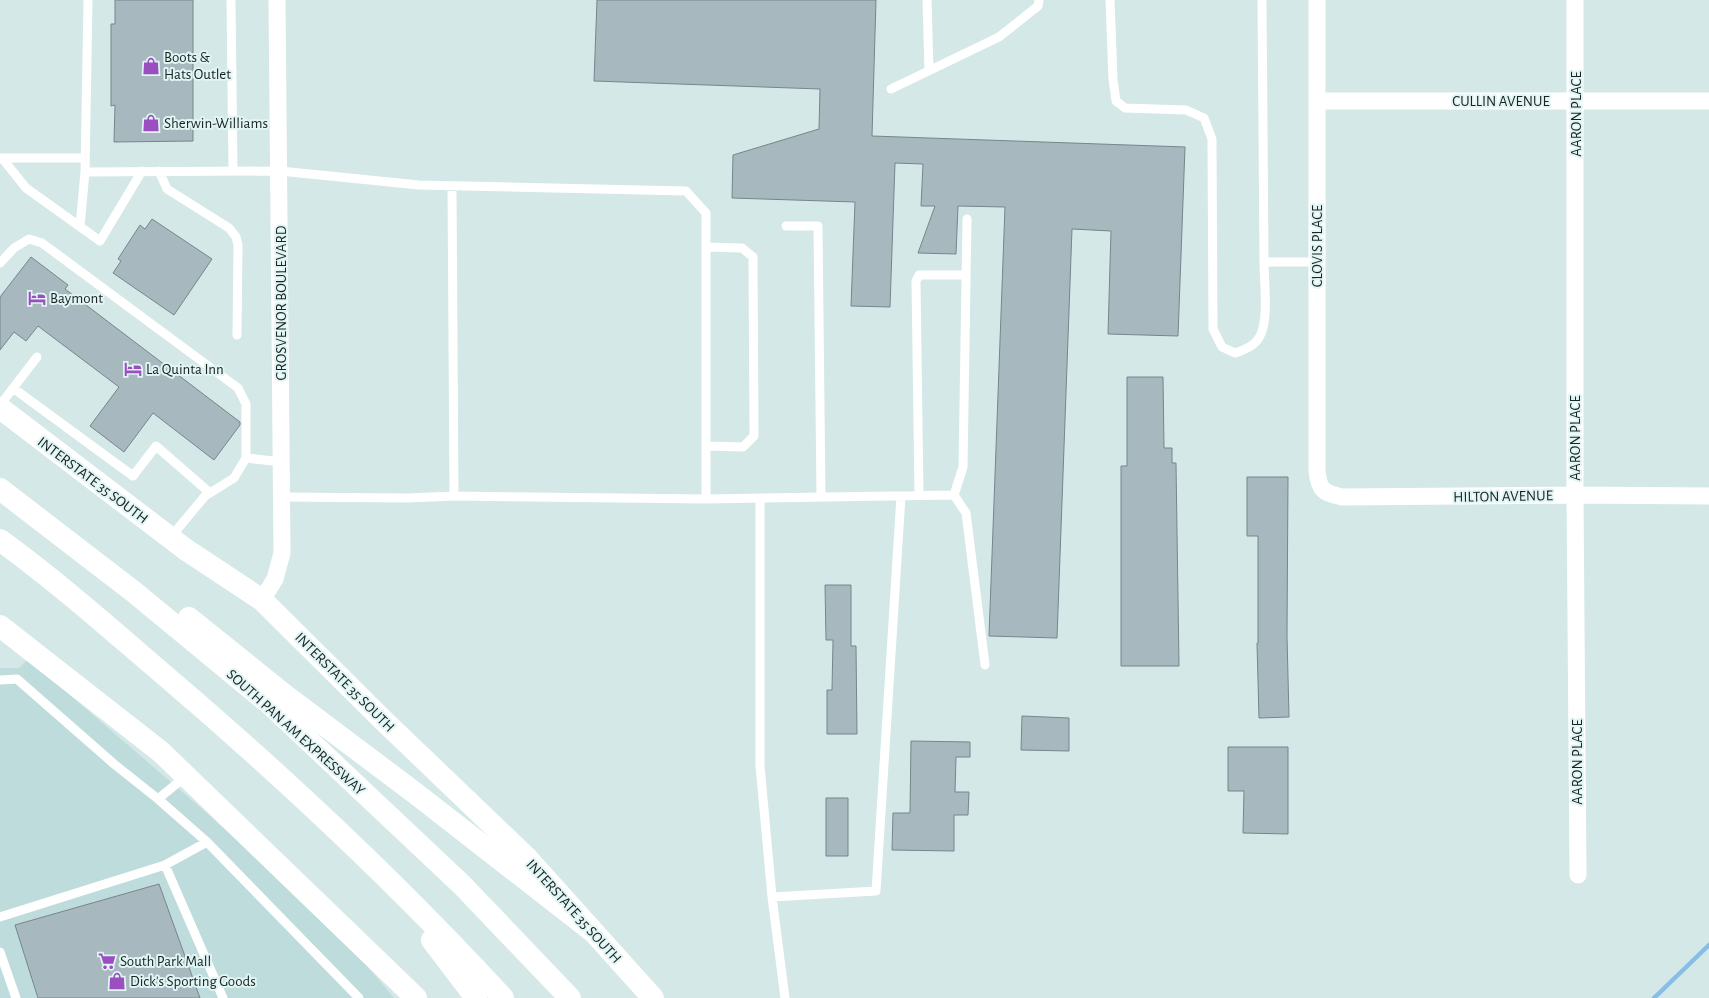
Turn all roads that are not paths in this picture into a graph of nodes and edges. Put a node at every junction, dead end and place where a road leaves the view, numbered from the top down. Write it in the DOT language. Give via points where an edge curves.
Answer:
graph roads {
  1 [pos="88,0"];
  2 [pos="231,0"];
  3 [pos="277,0"];
  4 [pos="927,0"];
  5 [pos="1039,0"];
  6 [pos="1110,0"];
  7 [pos="1262,0"];
  8 [pos="1317,0"];
  9 [pos="1575,0"];
  10 [pos="929,71"];
  11 [pos="891,89"];
  12 [pos="1317,101"];
  13 [pos="1576,101"];
  14 [pos="1709,101"];
  15 [pos="1,158"];
  16 [pos="85,158"];
  17 [pos="142,171"];
  18 [pos="159,171"];
  19 [pos="233,171"];
  20 [pos="280,171"];
  21 [pos="85,172"];
  22 [pos="452,186"];
  23 [pos="967,219"];
  24 [pos="80,226"];
  25 [pos="786,226"];
  26 [pos="706,247"];
  27 [pos="1264,262"];
  28 [pos="1317,262"];
  29 [pos="0,263"];
  30 [pos="965,275"];
  31 [pos="237,335"];
  32 [pos="37,357"];
  33 [pos="13,388"];
  34 [pos="0,405"];
  35 [pos="0,408"];
  36 [pos="706,446"];
  37 [pos="246,458"];
  38 [pos="282,462"];
  39 [pos="0,488"];
  40 [pos="1323,491"];
  41 [pos="210,492"];
  42 [pos="919,495"];
  43 [pos="954,495"];
  44 [pos="1575,495"];
  45 [pos="454,496"];
  46 [pos="901,496"];
  47 [pos="1709,496"];
  48 [pos="282,497"];
  49 [pos="821,497"];
  50 [pos="760,498"];
  51 [pos="706,499"];
  52 [pos="20,503"];
  53 [pos="170,538"];
  54 [pos="0,540"];
  55 [pos="262,600"];
  56 [pos="0,626"];
  57 [pos="985,665"];
  58 [pos="0,680"];
  59 [pos="186,776"];
  60 [pos="158,799"];
  61 [pos="207,842"];
  62 [pos="165,865"];
  63 [pos="380,871"];
  64 [pos="1578,875"];
  65 [pos="772,897"];
  66 [pos="0,918"];
  67 [pos="590,930"];
  68 [pos="0,953"];
  69 [pos="16,998"];
  70 [pos="223,998"];
  71 [pos="359,998"];
  72 [pos="416,998"];
  73 [pos="476,998"];
  74 [pos="503,998"];
  75 [pos="570,998"];
  76 [pos="653,998"];
  77 [pos="785,998"];
  1 -- 16 [label="lane"];
  2 -- 19 [label="lane"];
  3 -- 20 [label="street, GROSVENOR BOULEVARD"];
  4 -- 10 [label="lane"];
  5 -- 10 [label="lane" via="1038,6 999,37"];
  6 -- 27 [label="lane" via="1116,101 1125,108 1186,110 1204,118 1212,138 1213,329 1222,347 1235,353 1248,349 1260,337 1264,323"];
  7 -- 27 [label="lane"];
  8 -- 12 [label="street, CLOVIS PLACE"];
  9 -- 13 [label="street, AARON PLACE"];
  10 -- 11 [label="lane"];
  12 -- 13 [label="street, CULLIN AVENUE"];
  12 -- 28 [label="street, CLOVIS PLACE"];
  13 -- 14 [label="street, CULLIN AVENUE"];
  13 -- 44 [label="street, AARON PLACE"];
  15 -- 16 [label="lane"];
  15 -- 24 [label="lane" via="26,188"];
  16 -- 21 [label="lane"];
  17 -- 18 [label="lane"];
  17 -- 21 [label="lane"];
  17 -- 24 [label="lane" via="100,241"];
  18 -- 19 [label="lane"];
  18 -- 31 [label="lane" via="167,189 229,228 236,237"];
  19 -- 20 [label="lane"];
  20 -- 22 [label="lane"];
  20 -- 38 [label="street, GROSVENOR BOULEVARD"];
  21 -- 24 [label="lane"];
  22 -- 26 [label="lane" via="686,191 706,213"];
  22 -- 45 [label="lane"];
  23 -- 30 [label="lane"];
  25 -- 49 [label="lane" via="818,226"];
  26 -- 36 [label="lane"];
  26 -- 36 [label="lane" via="742,248 753,257 754,436 743,447"];
  27 -- 28 [label="lane"];
  28 -- 40 [label="street, CLOVIS PLACE" via="1317,470 1318,482"];
  29 -- 37 [label="lane" via="14,248 29,239 42,243 238,388 246,404"];
  30 -- 42 [label="lane" via="919,275 916,281"];
  30 -- 43 [label="lane" via="963,467"];
  32 -- 33 [label="lane"];
  33 -- 34 [label="lane"];
  33 -- 41 [label="lane" via="133,476 156,446"];
  35 -- 53 [label="main road, INTERSTATE 35 SOUTH"];
  36 -- 51 [label="lane"];
  37 -- 38 [label="lane"];
  37 -- 41 [label="lane" via="234,478"];
  38 -- 48 [label="street, GROSVENOR BOULEVARD"];
  39 -- 52 [label="main road, SOUTH PAN AM EXPRESSWAY"];
  40 -- 44 [label="street, HILTON AVENUE" via="1342,497"];
  41 -- 53 [label="lane"];
  42 -- 43 [label="lane"];
  42 -- 46 [label="lane"];
  43 -- 57 [label="lane" via="966,513"];
  44 -- 47 [label="street, HILTON AVENUE"];
  44 -- 64 [label="street, AARON PLACE"];
  45 -- 48 [label="lane"];
  45 -- 51 [label="lane"];
  46 -- 49 [label="lane"];
  46 -- 65 [label="lane" via="876,891"];
  48 -- 55 [label="street, GROSVENOR BOULEVARD" via="282,553 275,579"];
  49 -- 50 [label="lane"];
  50 -- 51 [label="lane"];
  50 -- 65 [label="lane" via="760,766"];
  52 -- 67 [label="main road" via="123,566 286,696"];
  52 -- 75 [label="main road, SOUTH PAN AM EXPRESSWAY" via="134,592 270,705 462,885"];
  53 -- 55 [label="main road, INTERSTATE 35 SOUTH"];
  54 -- 63 [label="main road" via="217,720"];
  55 -- 67 [label="main road, INTERSTATE 35 SOUTH" via="528,859"];
  56 -- 59 [label="main road" via="160,752"];
  58 -- 60 [label="lane" via="17,679"];
  59 -- 60 [label="lane"];
  59 -- 72 [label="main road"];
  60 -- 61 [label="lane"];
  61 -- 62 [label="lane"];
  61 -- 71 [label="lane"];
  62 -- 66 [label="lane"];
  62 -- 70 [label="lane"];
  63 -- 73 [label="main road"];
  63 -- 74 [label="main road"];
  65 -- 77 [label="lane"];
  67 -- 76 [label="main road, INTERSTATE 35 SOUTH"];
  68 -- 69 [label="lane"];
}
